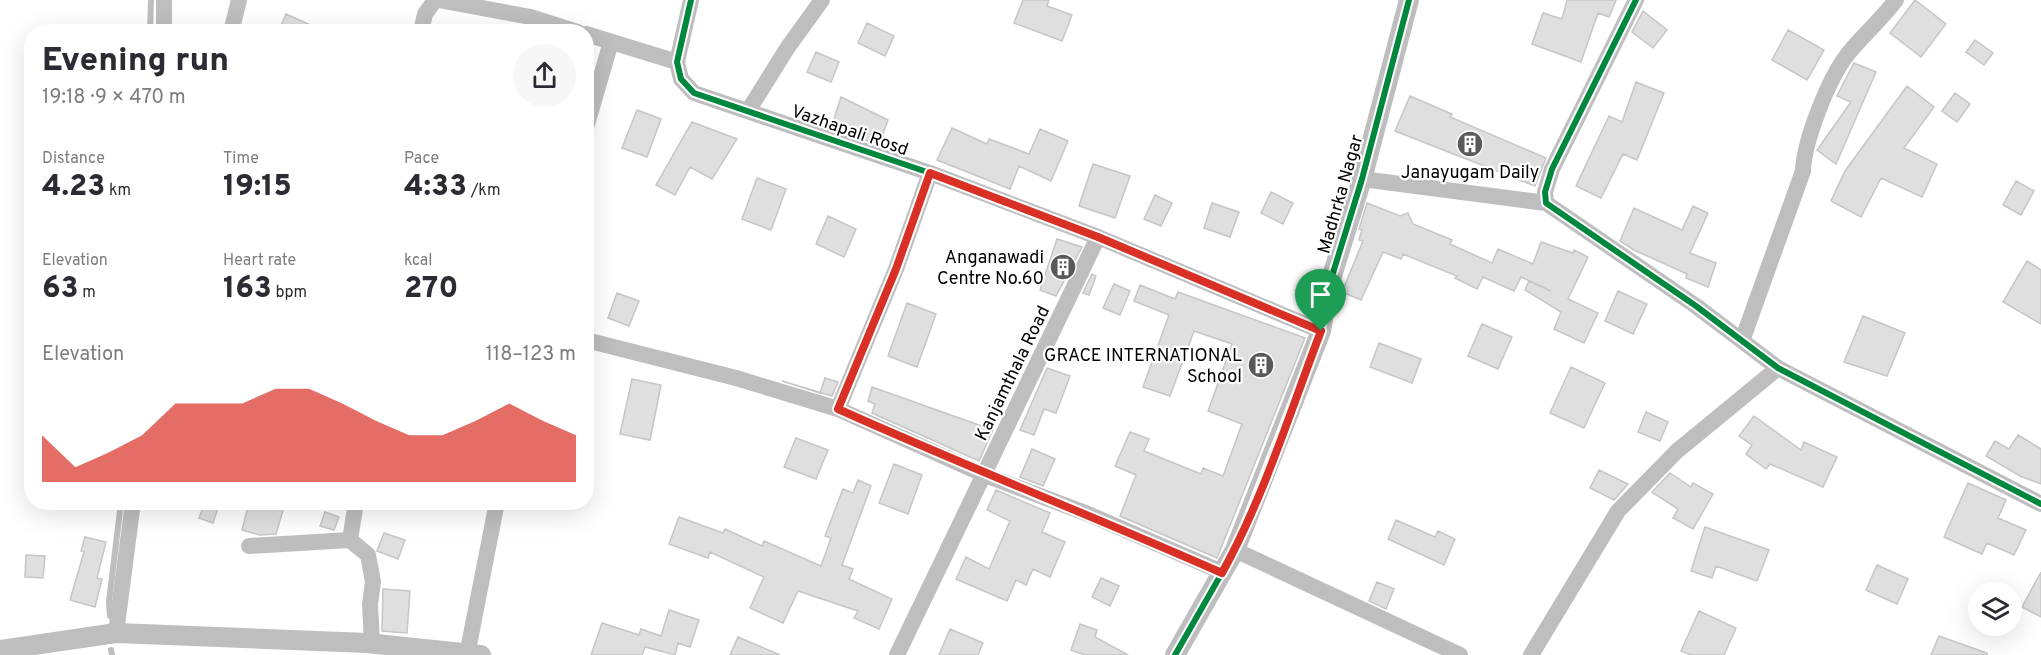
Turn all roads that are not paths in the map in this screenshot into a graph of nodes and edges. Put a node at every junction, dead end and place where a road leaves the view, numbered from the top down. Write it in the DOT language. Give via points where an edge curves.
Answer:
graph roads {
  1 [pos="164,0"];
  2 [pos="239,0"];
  3 [pos="437,0"];
  4 [pos="691,0"];
  5 [pos="822,0"];
  6 [pos="1409,0"];
  7 [pos="1636,0"];
  8 [pos="1896,0"];
  9 [pos="164,24"];
  10 [pos="233,24"];
  11 [pos="423,24"];
  12 [pos="553,24"];
  13 [pos="594,37"];
  14 [pos="611,42"];
  15 [pos="677,62"];
  16 [pos="594,100"];
  17 [pos="748,111"];
  18 [pos="930,173"];
  19 [pos="1362,179"];
  20 [pos="1546,203"];
  21 [pos="1098,237"];
  22 [pos="1321,331"];
  23 [pos="1743,341"];
  24 [pos="594,342"];
  25 [pos="1778,368"];
  26 [pos="838,409"];
  27 [pos="985,475"];
  28 [pos="2041,504"];
  29 [pos="132,510"];
  30 [pos="355,510"];
  31 [pos="496,510"];
  32 [pos="350,540"];
  33 [pos="249,546"];
  34 [pos="1235,550"];
  35 [pos="1222,573"];
  36 [pos="116,633"];
  37 [pos="372,643"];
  38 [pos="0,650"];
  39 [pos="472,654"];
  40 [pos="897,655"];
  41 [pos="1175,655"];
  42 [pos="1460,655"];
  43 [pos="1530,655"];
  1 -- 9 [label="street"];
  2 -- 10 [label="street"];
  3 -- 11 [label="street" via="425,14"];
  3 -- 12 [label="street"];
  4 -- 15 [label="street"];
  5 -- 17 [label="street"];
  6 -- 19 [label="street, Madhrka Nagar"];
  7 -- 20 [label="street" via="1552,169"];
  8 -- 23 [label="street" via="1846,56 1821,104 1804,152 1803,171"];
  13 -- 14 [label="street"];
  14 -- 15 [label="street"];
  14 -- 16 [label="street"];
  15 -- 17 [label="street, Vazhapali Rosd" via="681,80 694,93"];
  17 -- 18 [label="street, Vazhapali Rosd"];
  18 -- 21 [label="street, Vazhapali Rosd"];
  18 -- 26 [label="street" via="896,269"];
  19 -- 20 [label="street"];
  19 -- 22 [label="street, Madhrka Nagar" via="1328,289"];
  20 -- 23 [label="street"];
  21 -- 22 [label="street, Vazhapali Rosd"];
  21 -- 27 [label="street, Kanjamthala Road"];
  22 -- 34 [label="street, Madhrka Nagar"];
  23 -- 25 [label="street"];
  24 -- 26 [label="street"];
  25 -- 28 [label="street"];
  25 -- 43 [label="street" via="1677,451 1618,511"];
  26 -- 27 [label="street"];
  27 -- 35 [label="street" via="1088,514"];
  27 -- 40 [label="street, Kanjamthala Road"];
  29 -- 36 [label="street"];
  30 -- 32 [label="street"];
  31 -- 39 [label="street"];
  32 -- 33 [label="street"];
  32 -- 37 [label="street" via="368,555 373,582"];
  34 -- 35 [label="street, Madhrka Nagar"];
  34 -- 42 [label="street"];
  35 -- 41 [label="street, Madhrka Nagar"];
  36 -- 37 [label="street"];
  36 -- 38 [label="street"];
  37 -- 39 [label="street"];
}
